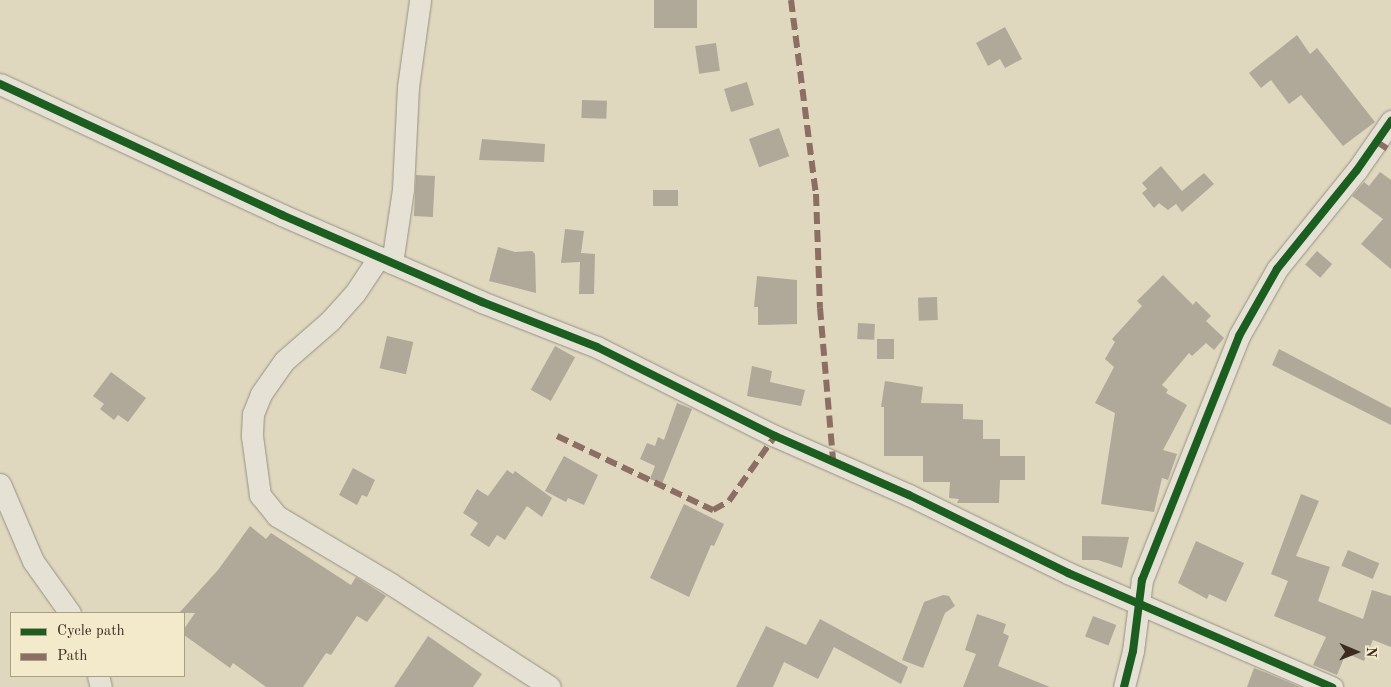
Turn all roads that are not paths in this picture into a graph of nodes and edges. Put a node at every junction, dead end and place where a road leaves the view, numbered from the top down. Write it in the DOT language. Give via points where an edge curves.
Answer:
graph roads {
  1 [pos="420,0"];
  2 [pos="0,84"];
  3 [pos="1391,121"];
  4 [pos="386,260"];
  5 [pos="0,484"];
  6 [pos="1138,605"];
  7 [pos="69,612"];
  8 [pos="550,687"];
  9 [pos="1124,687"];
  10 [pos="1332,687"];
  1 -- 4 [label="street" via="408,87 403,189"];
  2 -- 4 [label="street"];
  3 -- 6 [label="street" via="1357,170 1277,269 1239,336 1149,560"];
  4 -- 6 [label="street" via="597,347 775,436"];
  4 -- 8 [label="street" via="331,320 284,361 261,394 254,414 252,436 260,495 276,516 390,584"];
  5 -- 7 [label="street" via="33,562"];
  6 -- 9 [label="street"];
  6 -- 10 [label="street"];
}
